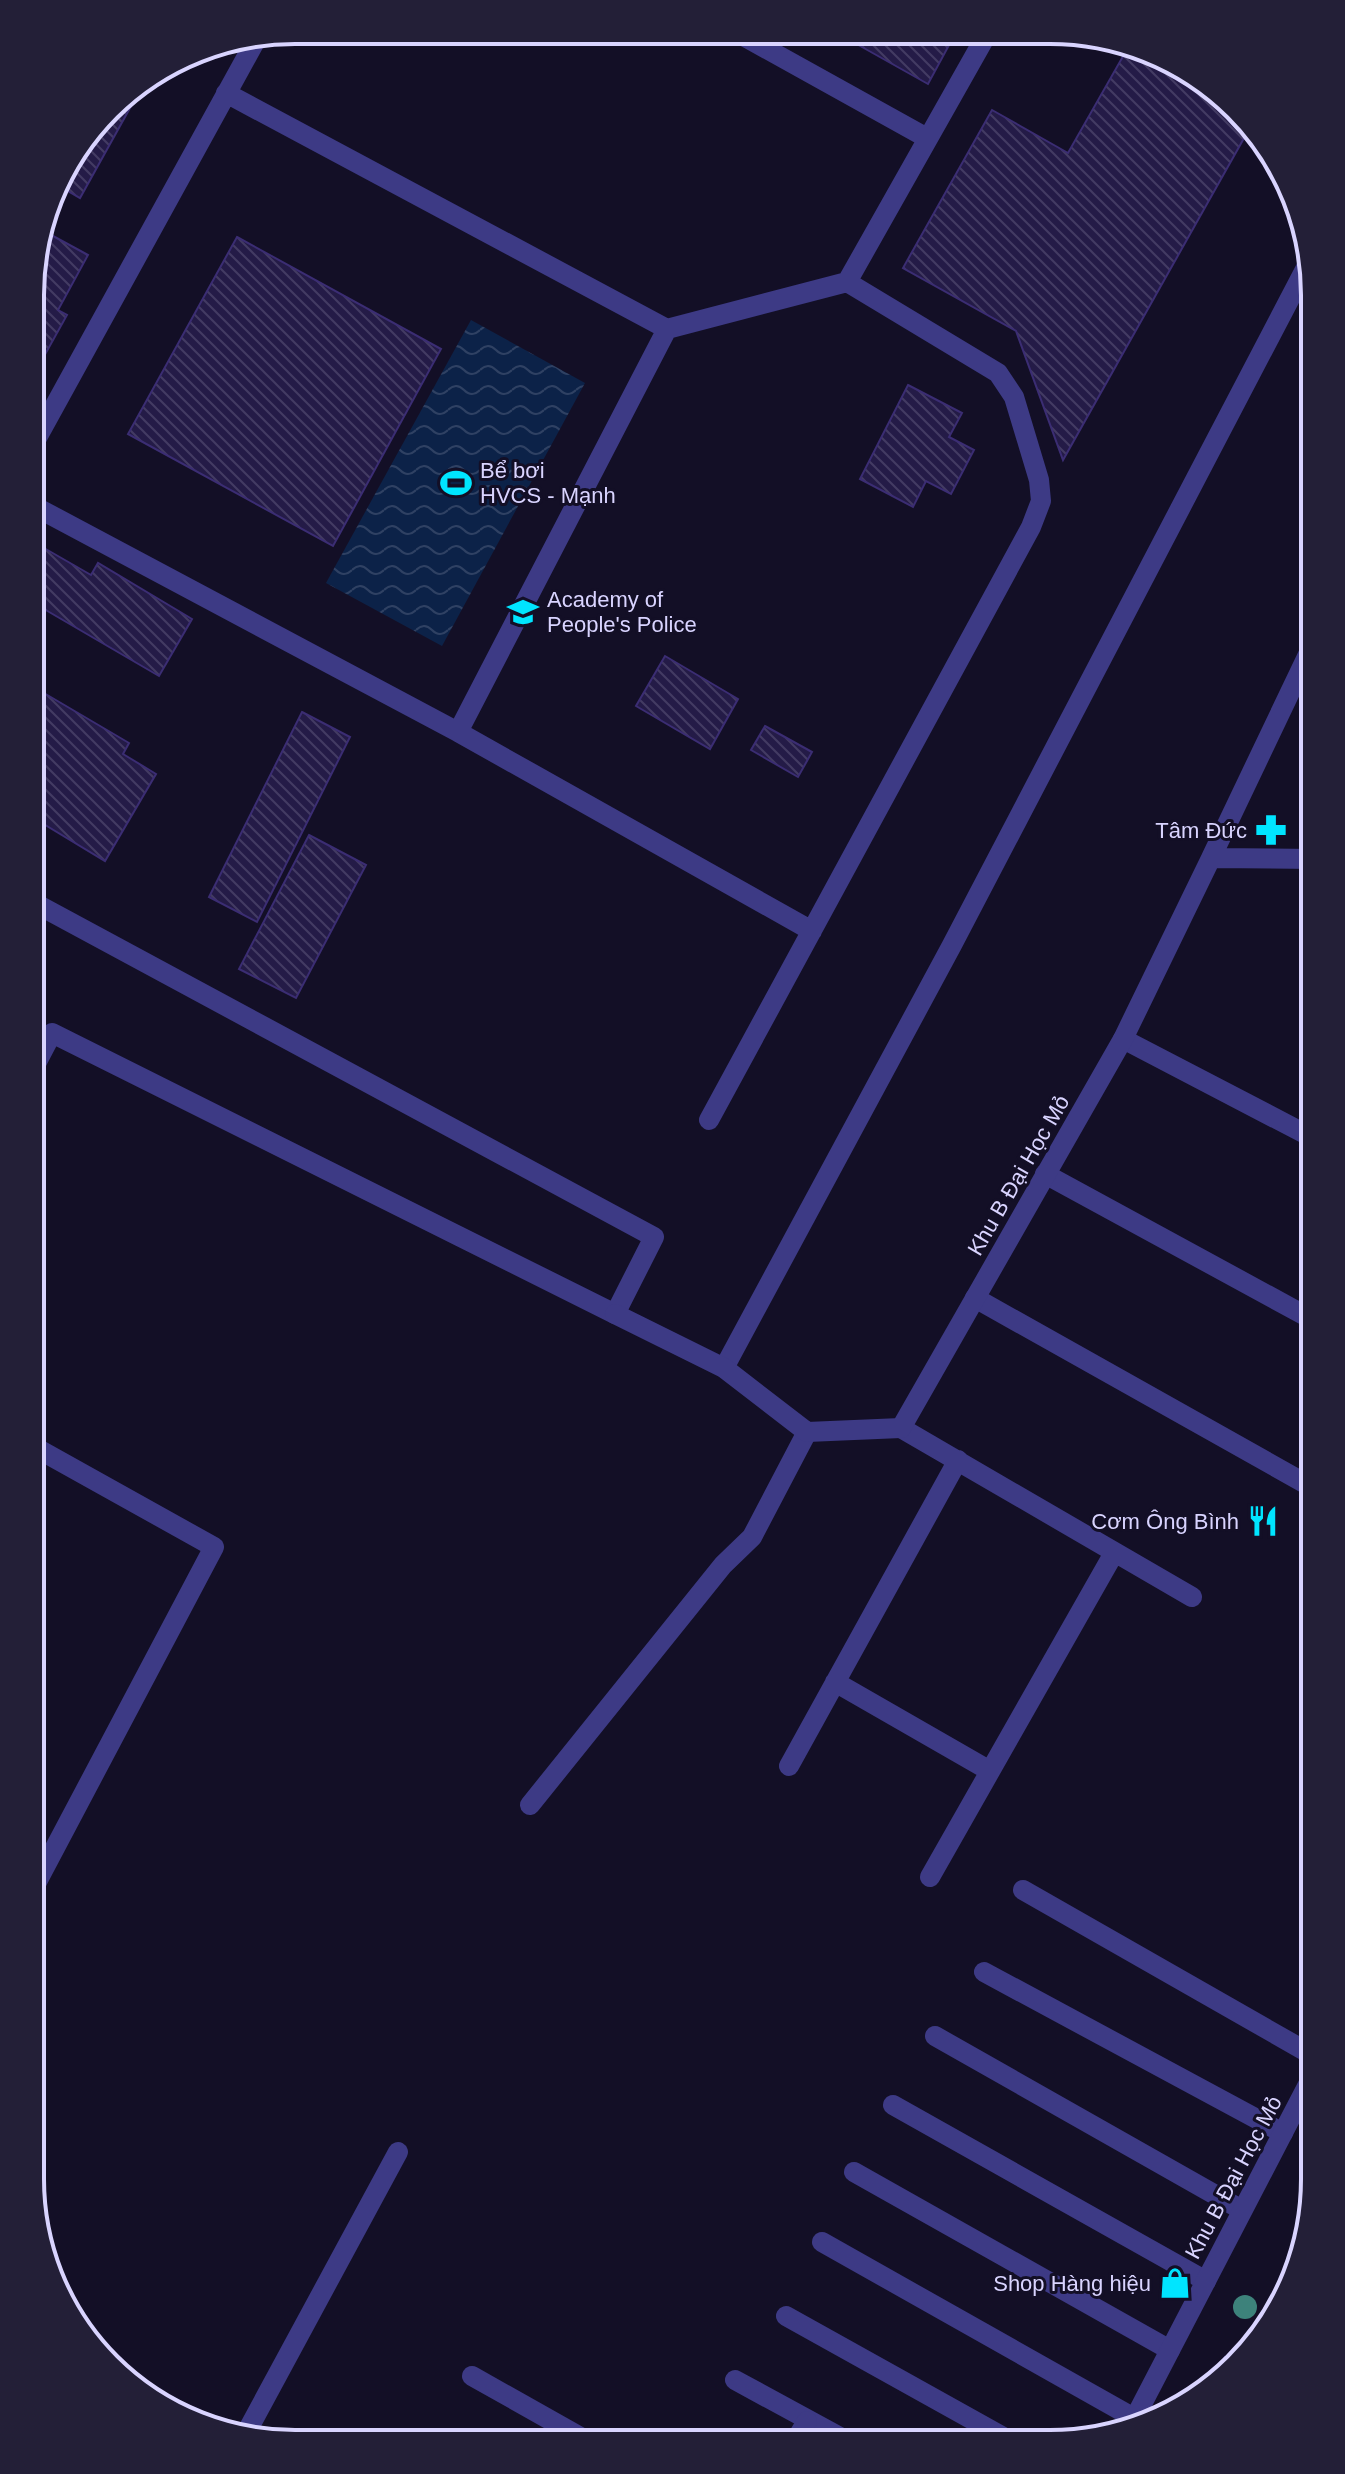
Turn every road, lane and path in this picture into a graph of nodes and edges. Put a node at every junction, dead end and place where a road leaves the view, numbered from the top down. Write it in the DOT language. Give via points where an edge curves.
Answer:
graph roads {
  1 [pos="758,44"];
  2 [pos="981,44"];
  3 [pos="251,49"];
  4 [pos="226,93"];
  5 [pos="927,138"];
  6 [pos="1300,279"];
  7 [pos="847,282"];
  8 [pos="667,329"];
  9 [pos="44,425"];
  10 [pos="44,511"];
  11 [pos="1301,670"];
  12 [pos="458,732"];
  13 [pos="1211,858"];
  14 [pos="1301,859"];
  15 [pos="44,908"];
  16 [pos="812,931"];
  17 [pos="1123,1039"];
  18 [pos="44,1048"];
  19 [pos="709,1120"];
  20 [pos="1301,1131"];
  21 [pos="1045,1174"];
  22 [pos="975,1298"];
  23 [pos="1300,1313"];
  24 [pos="615,1314"];
  25 [pos="724,1368"];
  26 [pos="901,1428"];
  27 [pos="807,1432"];
  28 [pos="44,1452"];
  29 [pos="958,1460"];
  30 [pos="1300,1481"];
  31 [pos="1114,1553"];
  32 [pos="1192,1597"];
  33 [pos="835,1682"];
  34 [pos="789,1766"];
  35 [pos="990,1771"];
  36 [pos="530,1805"];
  37 [pos="44,1869"];
  38 [pos="930,1877"];
  39 [pos="1023,1890"];
  40 [pos="984,1972"];
  41 [pos="935,2036"];
  42 [pos="1300,2048"];
  43 [pos="1300,2100"];
  44 [pos="893,2105"];
  45 [pos="1283,2133"];
  46 [pos="398,2152"];
  47 [pos="854,2172"];
  48 [pos="1242,2210"];
  49 [pos="822,2242"];
  50 [pos="1206,2281"];
  51 [pos="786,2316"];
  52 [pos="1170,2350"];
  53 [pos="472,2376"];
  54 [pos="735,2380"];
  55 [pos="1136,2414"];
  56 [pos="1122,2419"];
  57 [pos="807,2421"];
  58 [pos="250,2425"];
  59 [pos="568,2430"];
  60 [pos="802,2430"];
  61 [pos="825,2430"];
  62 [pos="991,2430"];
  1 -- 5 [label="street"];
  2 -- 5 [label="street"];
  3 -- 4 [label="street"];
  4 -- 8 [label="street"];
  4 -- 9 [label="street"];
  5 -- 7 [label="street"];
  6 -- 25 [label="street"];
  7 -- 8 [label="street"];
  7 -- 16 [label="street" via="998,373 1014,397 1041,501"];
  8 -- 12 [label="street"];
  10 -- 12 [label="street"];
  11 -- 13 [label="street, Khu B Đại Học Mỏ"];
  12 -- 16 [label="street"];
  13 -- 14 [label="street"];
  13 -- 17 [label="street, Khu B Đại Học Mỏ"];
  15 -- 24 [label="street" via="654,1237"];
  16 -- 19 [label="street"];
  17 -- 20 [label="street"];
  17 -- 21 [label="street, Khu B Đại Học Mỏ"];
  18 -- 24 [label="street" via="52,1033"];
  21 -- 22 [label="street, Khu B Đại Học Mỏ"];
  21 -- 23 [label="street"];
  22 -- 26 [label="street, Khu B Đại Học Mỏ"];
  22 -- 30 [label="street"];
  24 -- 25 [label="street"];
  25 -- 27 [label="street"];
  26 -- 27 [label="street"];
  26 -- 29 [label="street"];
  27 -- 36 [label="street" via="752,1537 723,1565"];
  28 -- 37 [label="street" via="214,1547"];
  29 -- 31 [label="street"];
  29 -- 33 [label="street"];
  31 -- 32 [label="street"];
  31 -- 35 [label="street"];
  33 -- 34 [label="street"];
  33 -- 35 [label="street"];
  35 -- 38 [label="street"];
  39 -- 42 [label="street"];
  40 -- 45 [label="street"];
  41 -- 48 [label="street"];
  43 -- 45 [label="street, Khu B Đại Học Mỏ"];
  44 -- 50 [label="street"];
  45 -- 48 [label="street, Khu B Đại Học Mỏ"];
  46 -- 58 [label="street"];
  47 -- 52 [label="street"];
  48 -- 50 [label="street, Khu B Đại Học Mỏ"];
  49 -- 56 [label="street"];
  50 -- 52 [label="street, Khu B Đại Học Mỏ"];
  51 -- 62 [label="street"];
  52 -- 55 [label="street, Khu B Đại Học Mỏ"];
  53 -- 59 [label="street"];
  54 -- 57 [label="street"];
  57 -- 60 [label="street"];
  57 -- 61 [label="street"];
}
